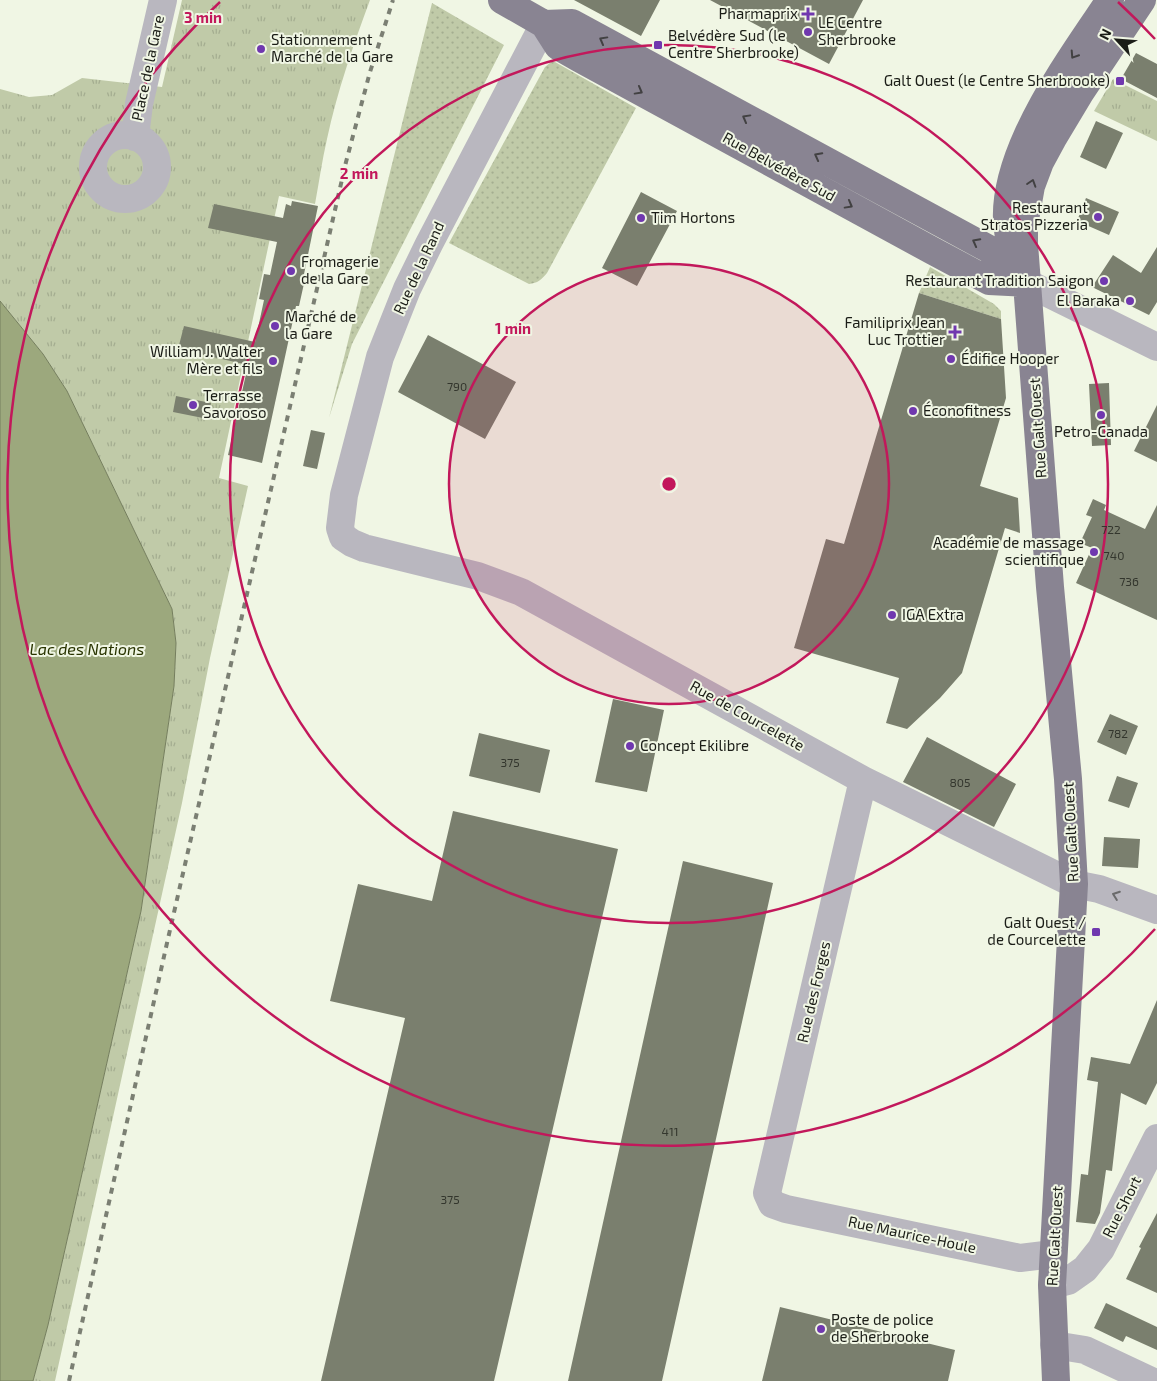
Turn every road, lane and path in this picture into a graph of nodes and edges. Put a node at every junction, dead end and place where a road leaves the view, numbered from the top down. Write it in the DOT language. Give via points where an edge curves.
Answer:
graph roads {
  1 [pos="163,0"];
  2 [pos="502,0"];
  3 [pos="1110,0"];
  4 [pos="1142,0"];
  5 [pos="544,24"];
  6 [pos="135,137"];
  7 [pos="1027,283"];
  8 [pos="1153,337"];
  9 [pos="340,528"];
  10 [pos="863,780"];
  11 [pos="1074,884"];
  12 [pos="1157,910"];
  13 [pos="1156,1143"];
  14 [pos="772,1204"];
  15 [pos="1101,1249"];
  16 [pos="1053,1251"];
  17 [pos="1052,1285"];
  18 [pos="1054,1345"];
  19 [pos="1056,1381"];
  20 [pos="1151,1381"];
  1 -- 6 [label="street, Place de la Gare" via="139,104"];
  2 -- 5 [label="main road, Rue Belvédère Sud"];
  3 -- 7 [label="main road, Rue Galt Ouest, one-way" via="1041,110 1009,184 1006,211 1009,242"];
  7 -- 4 [label="main road, Rue Galt Ouest, one-way" via="1024,226 1037,170 1076,100"];
  5 -- 7 [label="main road, Rue Belvédère Sud" via="558,46 990,281"];
  5 -- 9 [label="street, Rue de la Rand" via="403,298 380,356 344,495"];
  7 -- 8 [label="street, Rue Belvédère Sud"];
  7 -- 11 [label="main road, Rue Galt Ouest"];
  9 -- 10 [label="street, Rue de Courcelette" via="343,537 364,548 478,576 521,592"];
  10 -- 11 [label="street, Rue de Courcelette"];
  10 -- 14 [label="street, Rue des Forges" via="767,1193"];
  12 -- 11 [label="street, Rue de Courcelette, one-way" via="1099,889"];
  11 -- 16 [label="main road, Rue Galt Ouest"];
  13 -- 15 [label="street, Rue Short"];
  14 -- 16 [label="street, Rue Maurice-Houle" via="1020,1258"];
  15 -- 16 [label="street, Rue Short"];
  15 -- 17 [label="street, Rue Short" via="1085,1268 1068,1281"];
  16 -- 17 [label="main road, Rue Galt Ouest"];
  17 -- 18 [label="main road, Rue Galt Ouest"];
  18 -- 19 [label="main road, Rue Galt Ouest"];
  18 -- 20 [label="street" via="1085,1350"];
}
